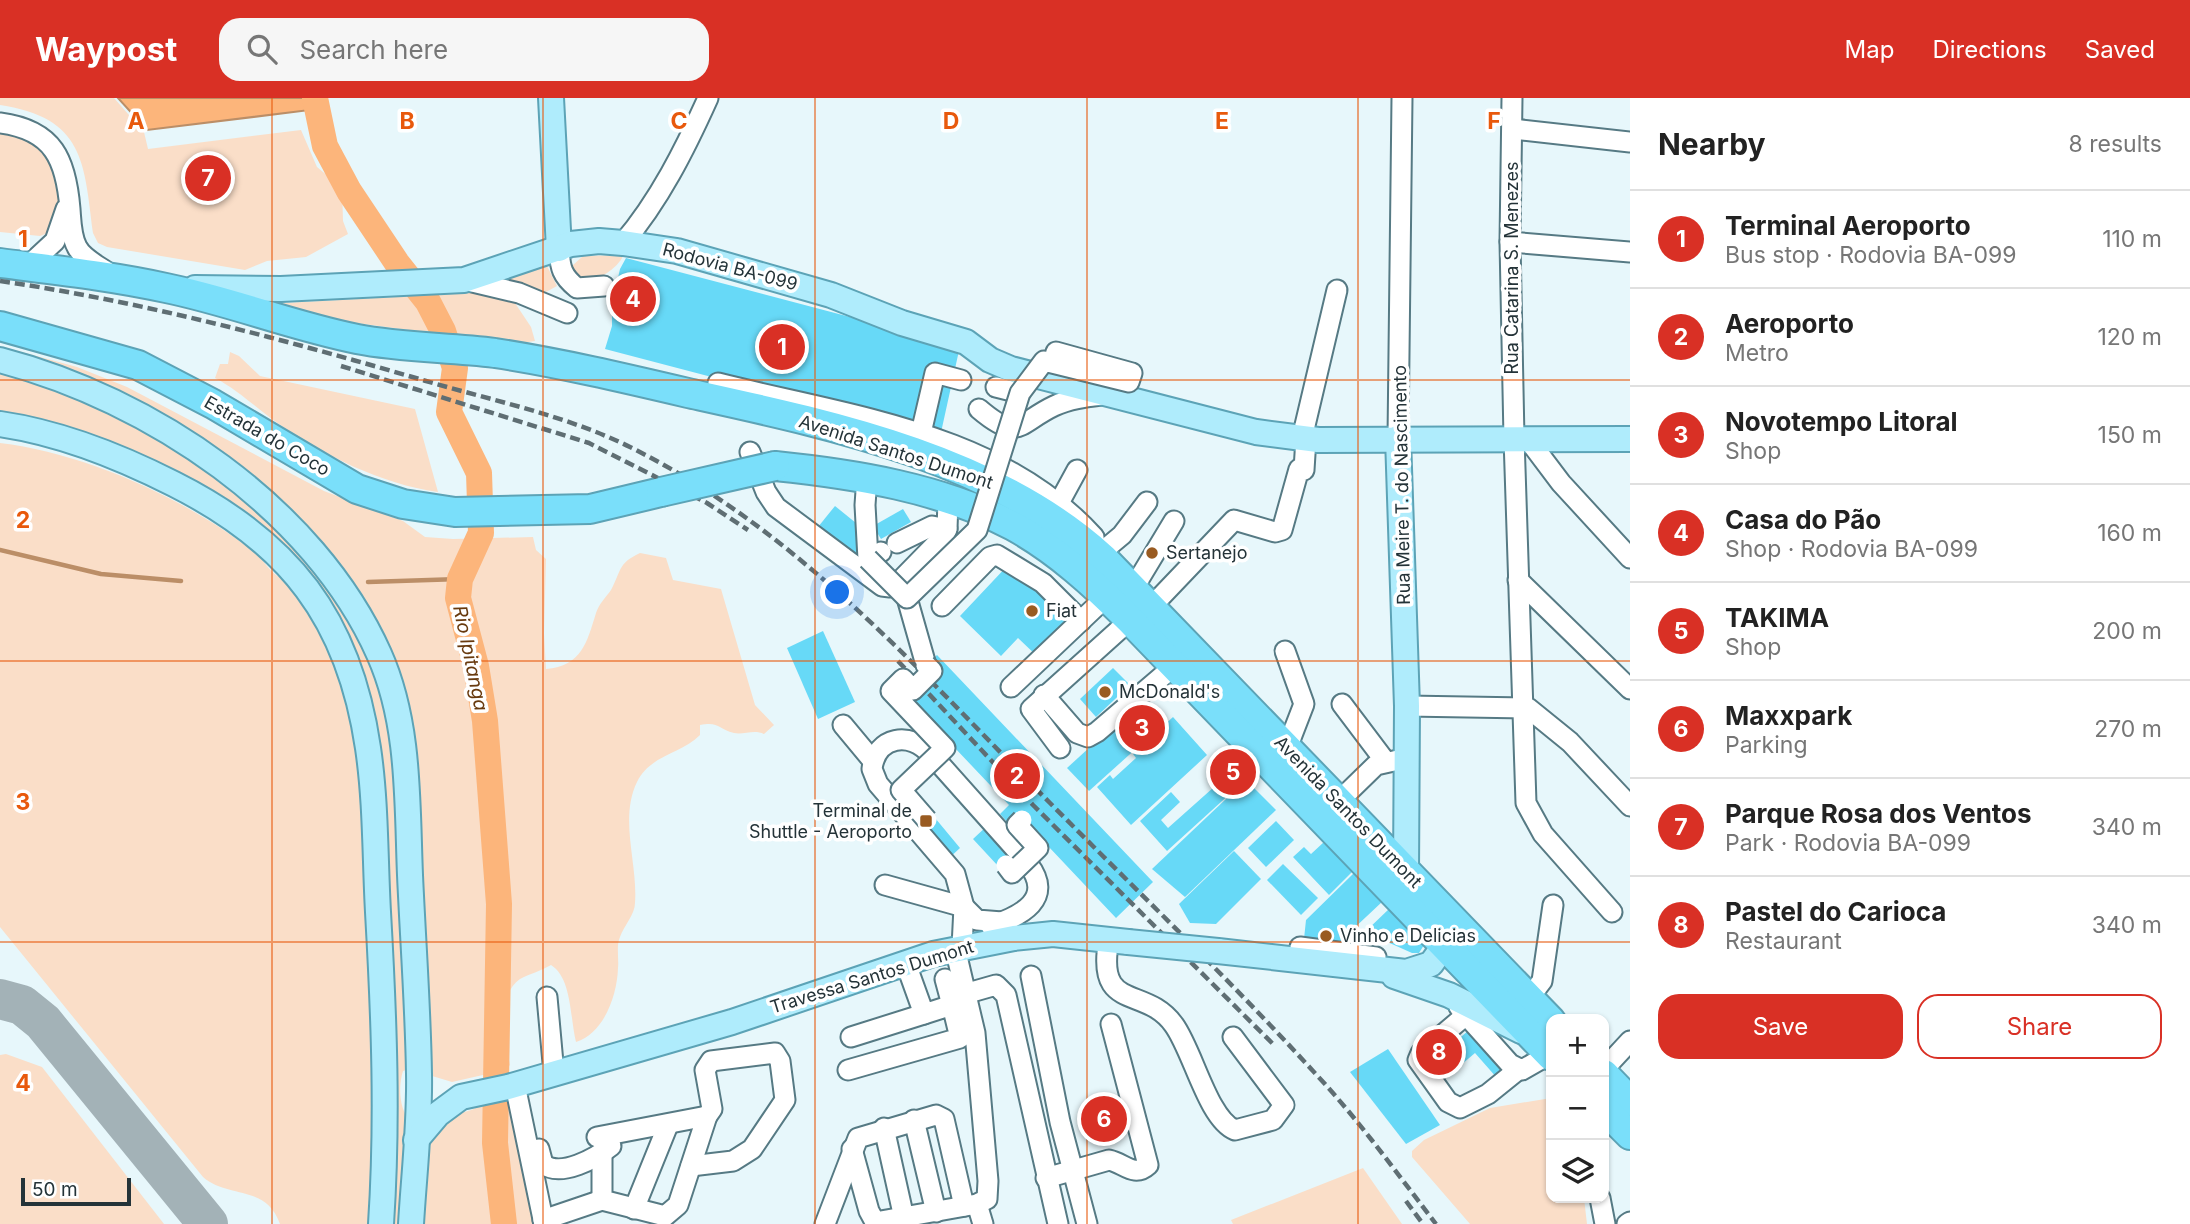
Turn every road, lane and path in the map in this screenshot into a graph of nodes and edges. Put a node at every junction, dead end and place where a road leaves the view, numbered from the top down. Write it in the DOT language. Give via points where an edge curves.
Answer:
graph roads {
  1 [pos="708,98"];
  2 [pos="1402,98"];
  3 [pos="1512,98"];
  4 [pos="549,99"];
  5 [pos="0,123"];
  6 [pos="1513,129"];
  7 [pos="1630,142"];
  8 [pos="69,195"];
  9 [pos="1510,242"];
  10 [pos="623,243"];
  11 [pos="559,249"];
  12 [pos="1630,252"];
  13 [pos="0,263"];
  14 [pos="28,266"];
  15 [pos="454,280"];
  16 [pos="123,282"];
  17 [pos="604,286"];
  18 [pos="165,288"];
  19 [pos="1337,290"];
  20 [pos="567,313"];
  21 [pos="0,326"];
  22 [pos="0,360"];
  23 [pos="961,380"];
  24 [pos="1022,382"];
  25 [pos="718,383"];
  26 [pos="1116,385"];
  27 [pos="996,387"];
  28 [pos="979,409"];
  29 [pos="1042,412"];
  30 [pos="0,424"];
  31 [pos="921,433"];
  32 [pos="1304,438"];
  33 [pos="1398,438"];
  34 [pos="1520,438"];
  35 [pos="1630,439"];
  36 [pos="750,452"];
  37 [pos="1077,470"];
  38 [pos="867,477"];
  39 [pos="948,501"];
  40 [pos="1147,502"];
  41 [pos="1059,503"];
  42 [pos="540,511"];
  43 [pos="1174,521"];
  44 [pos="947,529"];
  45 [pos="890,547"];
  46 [pos="1630,558"];
  47 [pos="1518,580"];
  48 [pos="1124,590"];
  49 [pos="907,598"];
  50 [pos="942,606"];
  51 [pos="1081,621"];
  52 [pos="1284,651"];
  53 [pos="1173,667"];
  54 [pos="1012,687"];
  55 [pos="1630,689"];
  56 [pos="1044,695"];
  57 [pos="1342,704"];
  58 [pos="1407,706"];
  59 [pos="1522,706"];
  60 [pos="843,725"];
  61 [pos="1060,748"];
  62 [pos="1287,748"];
  63 [pos="1396,759"];
  64 [pos="873,761"];
  65 [pos="1338,802"];
  66 [pos="1630,806"];
  67 [pos="927,820"];
  68 [pos="1022,820"];
  69 [pos="1018,861"];
  70 [pos="1406,873"];
  71 [pos="885,885"];
  72 [pos="1553,905"];
  73 [pos="964,907"];
  74 [pos="1612,912"];
  75 [pos="1002,922"];
  76 [pos="1118,941"];
  77 [pos="961,947"];
  78 [pos="1300,947"];
  79 [pos="1439,954"];
  80 [pos="906,964"];
  81 [pos="1377,971"];
  82 [pos="1031,976"];
  83 [pos="945,979"];
  84 [pos="1449,995"];
  85 [pos="547,996"];
  86 [pos="1529,998"];
  87 [pos="960,999"];
  88 [pos="924,1014"];
  89 [pos="1466,1016"];
  90 [pos="1111,1024"];
  91 [pos="851,1037"];
  92 [pos="1233,1037"];
  93 [pos="1546,1038"];
  94 [pos="1546,1041"];
  95 [pos="1630,1041"];
  96 [pos="1546,1042"];
  97 [pos="1546,1046"];
  98 [pos="1609,1065"];
  99 [pos="1519,1069"];
  100 [pos="848,1070"];
  101 [pos="554,1074"];
  102 [pos="419,1075"];
  103 [pos="1609,1077"];
  104 [pos="511,1086"];
  105 [pos="465,1096"];
  106 [pos="1630,1101"];
  107 [pos="1609,1114"];
  108 [pos="708,1116"];
  109 [pos="914,1120"];
  110 [pos="668,1125"];
  111 [pos="884,1128"];
  112 [pos="1630,1135"];
  113 [pos="416,1140"];
  114 [pos="599,1145"];
  115 [pos="539,1149"];
  116 [pos="852,1149"];
  117 [pos="691,1166"];
  118 [pos="1072,1171"];
  119 [pos="1046,1178"];
  120 [pos="602,1200"];
  121 [pos="1601,1203"];
  122 [pos="634,1209"];
  123 [pos="955,1211"];
  124 [pos="912,1219"];
  125 [pos="544,1222"];
  126 [pos="381,1224"];
  127 [pos="411,1224"];
  128 [pos="825,1224"];
  129 [pos="983,1224"];
  130 [pos="1058,1224"];
  131 [pos="1087,1224"];
  132 [pos="1605,1224"];
  1 -- 10 [label="street" via="664,185"];
  2 -- 33 [label="street, Rua Meire T. do Nascimento"];
  3 -- 6 [label="street, Rua Catarina S. Menezes"];
  4 -- 11 [label="main road"];
  5 -- 8 [label="street" via="25,128 47,143 65,169"];
  6 -- 7 [label="street"];
  6 -- 9 [label="street, Rua Catarina S. Menezes"];
  8 -- 14 [label="street" via="58,235"];
  8 -- 16 [label="street" via="77,248"];
  9 -- 12 [label="street"];
  9 -- 34 [label="street, Rua Catarina S. Menezes"];
  10 -- 11 [label="main road, Rodovia BA-099" via="599,241"];
  10 -- 24 [label="main road, Rodovia BA-099" via="677,251 831,295 966,342"];
  11 -- 15 [label="main road, Rodovia BA-099"];
  11 -- 17 [label="street" via="560,270 567,280 577,288"];
  13 -- 14 [label="highway"];
  14 -- 16 [label="highway"];
  15 -- 18 [label="main road, Rodovia BA-099" via="281,289"];
  15 -- 20 [label="street" via="519,293"];
  16 -- 18 [label="highway"];
  18 -- 48 [label="highway, Avenida Santos Dumont" via="354,338 578,368 743,405 898,448 998,485 1023,499 1083,539"];
  19 -- 32 [label="street"];
  21 -- 42 [label="highway, Estrada do Coco" via="138,365 358,489 403,505 454,512"];
  22 -- 102 [label="main road" via="94,393 206,457 239,481 310,548 358,613 391,686 404,749"];
  23 -- 31 [label="street" via="935,373"];
  24 -- 26 [label="main road, Rodovia BA-099"];
  24 -- 27 [label="street"];
  24 -- 29 [label="street" via="1040,387"];
  24 -- 49 [label="street, bridge" via="976,530"];
  25 -- 31 [label="street"];
  26 -- 29 [label="street"];
  26 -- 32 [label="main road, Rodovia BA-099" via="1256,432"];
  28 -- 29 [label="street" via="1011,428 1030,424"];
  30 -- 126 [label="main road" via="94,448 229,514 300,576 325,616 356,694 368,748 386,1064"];
  31 -- 41 [label="street" via="995,462"];
  32 -- 33 [label="main road, Rodovia BA-099"];
  32 -- 48 [label="street" via="1304,470 1299,470 1282,530 1234,520"];
  33 -- 34 [label="main road, Rodovia BA-099"];
  33 -- 58 [label="main road, Rua Meire T. do Nascimento"];
  34 -- 35 [label="main road, Rodovia BA-099"];
  34 -- 46 [label="street"];
  34 -- 47 [label="street, Rua Catarina S. Menezes"];
  36 -- 44 [label="street" via="765,492 776,507 882,586 898,583"];
  37 -- 41 [label="street"];
  38 -- 39 [label="highway, Avenida Santos Dumont"];
  38 -- 42 [label="highway, Avenida Santos Dumont, bridge" via="775,466 590,509"];
  38 -- 45 [label="street" via="865,505"];
  39 -- 44 [label="street"];
  39 -- 48 [label="highway, Avenida Santos Dumont" via="1014,527"];
  40 -- 48 [label="street" via="1122,535"];
  41 -- 48 [label="street"];
  43 -- 48 [label="street"];
  44 -- 45 [label="street" via="932,526"];
  45 -- 49 [label="street, bridge"];
  47 -- 55 [label="street"];
  47 -- 59 [label="street, Rua Catarina S. Menezes"];
  48 -- 51 [label="street"];
  48 -- 53 [label="highway, Avenida Santos Dumont"];
  48 -- 56 [label="street"];
  48 -- 62 [label="highway, Avenida Santos Dumont"];
  49 -- 67 [label="street, bridge" via="926,665 932,671 913,690 903,679 891,691 945,748 901,790"];
  50 -- 51 [label="street" via="997,555 1043,583"];
  51 -- 54 [label="street"];
  52 -- 62 [label="street" via="1304,704"];
  53 -- 56 [label="street" via="1088,737 1077,733"];
  53 -- 79 [label="highway, Avenida Santos Dumont"];
  56 -- 61 [label="street" via="1031,714"];
  57 -- 63 [label="street"];
  58 -- 59 [label="street"];
  58 -- 63 [label="main road, Rua Meire T. do Nascimento"];
  59 -- 66 [label="street" via="1536,712 1570,742"];
  59 -- 74 [label="street, Rua Catarina S. Menezes" via="1528,811"];
  60 -- 64 [label="street"];
  62 -- 65 [label="highway, Avenida Santos Dumont"];
  63 -- 65 [label="street" via="1376,765"];
  63 -- 70 [label="main road, Rua Meire T. do Nascimento"];
  64 -- 69 [label="street" via="880,749 898,739 917,741"];
  64 -- 73 [label="street" via="878,784 955,874"];
  65 -- 70 [label="highway, Avenida Santos Dumont"];
  68 -- 69 [label="street, bridge" via="1017,825 1038,848 1012,873"];
  69 -- 75 [label="street" via="1038,878 1036,898"];
  70 -- 86 [label="highway, Avenida Santos Dumont"];
  71 -- 73 [label="street"];
  72 -- 86 [label="street" via="1542,981"];
  73 -- 75 [label="street" via="977,920"];
  73 -- 77 [label="street"];
  75 -- 77 [label="street" via="976,932"];
  76 -- 77 [label="main road, Travessa Santos Dumont" via="1053,934"];
  76 -- 81 [label="main road, Travessa Santos Dumont, bridge"];
  76 -- 92 [label="street" via="1107,970 1115,989 1123,996 1152,1003 1173,1023 1222,1122 1235,1130 1273,1120 1284,1105"];
  77 -- 80 [label="main road, Travessa Santos Dumont"];
  77 -- 87 [label="street"];
  78 -- 79 [label="street"];
  79 -- 81 [label="main road, Travessa Santos Dumont" via="1406,972"];
  79 -- 84 [label="main road"];
  79 -- 94 [label="highway, Avenida Santos Dumont"];
  80 -- 88 [label="street"];
  80 -- 101 [label="main road, Travessa Santos Dumont"];
  81 -- 84 [label="main road, Travessa Santos Dumont"];
  82 -- 118 [label="street"];
  83 -- 87 [label="street"];
  84 -- 89 [label="street"];
  84 -- 96 [label="main road, Travessa Santos Dumont"];
  85 -- 101 [label="street"];
  86 -- 93 [label="highway, Avenida Santos Dumont"];
  87 -- 88 [label="street"];
  87 -- 100 [label="street" via="958,1040"];
  87 -- 119 [label="street" via="996,985 1006,995"];
  87 -- 123 [label="street" via="975,1033 988,1181 987,1199"];
  88 -- 91 [label="street"];
  89 -- 99 [label="street"];
  89 -- 99 [label="street" via="1418,1060 1448,1102 1460,1108 1472,1104"];
  90 -- 118 [label="street" via="1148,1165 1130,1170 1109,1160"];
  95 -- 98 [label="street"];
  97 -- 99 [label="street" via="1531,1068"];
  101 -- 104 [label="main road, Travessa Santos Dumont"];
  102 -- 105 [label="main road" via="437,1089"];
  102 -- 113 [label="main road"];
  103 -- 106 [label="highway"];
  104 -- 105 [label="main road, Travessa Santos Dumont"];
  104 -- 125 [label="street"];
  105 -- 113 [label="main road, Travessa Santos Dumont" via="438,1114"];
  107 -- 112 [label="highway"];
  108 -- 110 [label="street"];
  108 -- 117 [label="street"];
  108 -- 117 [label="street" via="712,1109 705,1070 711,1061 772,1052 779,1058 785,1100 752,1149 733,1161"];
  109 -- 111 [label="street"];
  109 -- 123 [label="street"];
  109 -- 123 [label="street" via="939,1115 944,1119"];
  110 -- 114 [label="street" via="626,1132"];
  110 -- 122 [label="street"];
  111 -- 116 [label="street" via="858,1138"];
  111 -- 124 [label="street"];
  113 -- 127 [label="main road"];
  114 -- 115 [label="street" via="586,1162 552,1168 543,1164"];
  114 -- 120 [label="street"];
  116 -- 124 [label="street" via="873,1220"];
  116 -- 128 [label="street"];
  117 -- 122 [label="street" via="674,1211 665,1216"];
  118 -- 119 [label="street"];
  118 -- 131 [label="street"];
  119 -- 130 [label="street"];
  120 -- 122 [label="street"];
  120 -- 125 [label="street"];
  121 -- 132 [label="street"];
  123 -- 124 [label="street"];
  123 -- 129 [label="street"];
}
